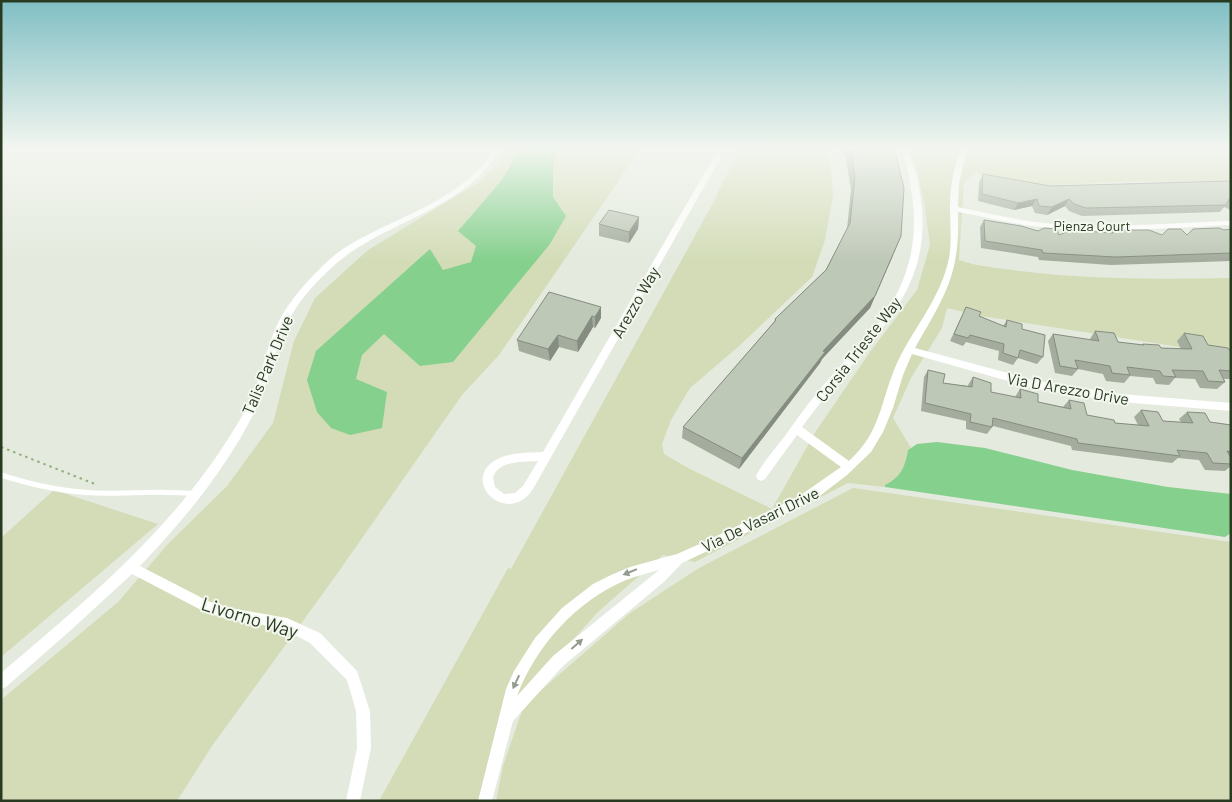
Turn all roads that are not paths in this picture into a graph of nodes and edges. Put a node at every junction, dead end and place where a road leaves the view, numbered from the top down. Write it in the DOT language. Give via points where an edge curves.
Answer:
graph roads {
  1 [pos="467,185"];
  2 [pos="701,185"];
  3 [pos="916,185"];
  4 [pos="955,185"];
  5 [pos="955,209"];
  6 [pos="1231,223"];
  7 [pos="909,350"];
  8 [pos="1231,407"];
  9 [pos="796,429"];
  10 [pos="547,456"];
  11 [pos="848,467"];
  12 [pos="1,474"];
  13 [pos="761,476"];
  14 [pos="197,494"];
  15 [pos="678,560"];
  16 [pos="131,568"];
  17 [pos="1,682"];
  18 [pos="507,717"];
  19 [pos="353,801"];
  20 [pos="486,801"];
  1 -- 14 [label="street, Talis Park Drive" via="348,250 303,292 286,315 272,345 261,385 238,433"];
  2 -- 10 [label="street, Arezzo Way"];
  3 -- 9 [label="street, Corsia Trieste Way" via="920,229 908,281 895,306"];
  4 -- 5 [label="street, Via De Vasari Drive"];
  5 -- 6 [label="street, Pienza Court" via="1018,222 1064,226"];
  5 -- 7 [label="street, Via De Vasari Drive" via="951,269 942,293"];
  7 -- 8 [label="street, Via D Arezzo Drive" via="1037,385 1121,398"];
  7 -- 11 [label="street, Via De Vasari Drive" via="878,434"];
  9 -- 11 [label="street"];
  9 -- 13 [label="street, Corsia Trieste Way"];
  10 -- 10 [label="street, Arezzo Way" via="527,489 519,496 510,500 502,498 492,494 488,488 487,478 497,464"];
  11 -- 15 [label="street, Via De Vasari Drive" via="832,482 794,506"];
  12 -- 14 [label="lane" via="40,487 110,493 168,490"];
  14 -- 16 [label="street, Talis Park Drive"];
  18 -- 15 [label="street, Via De Vasari Drive, one-way" via="558,661"];
  15 -- 18 [label="street, Via De Vasari Drive, one-way" via="641,568 615,579 570,609 531,653 510,696"];
  16 -- 17 [label="street, Talis Park Drive"];
  16 -- 19 [label="street, Livorno Way" via="206,606 230,614 283,622 315,638 352,676 363,711 364,748"];
  18 -- 20 [label="street, Via De Vasari Drive" via="491,769"];
}
